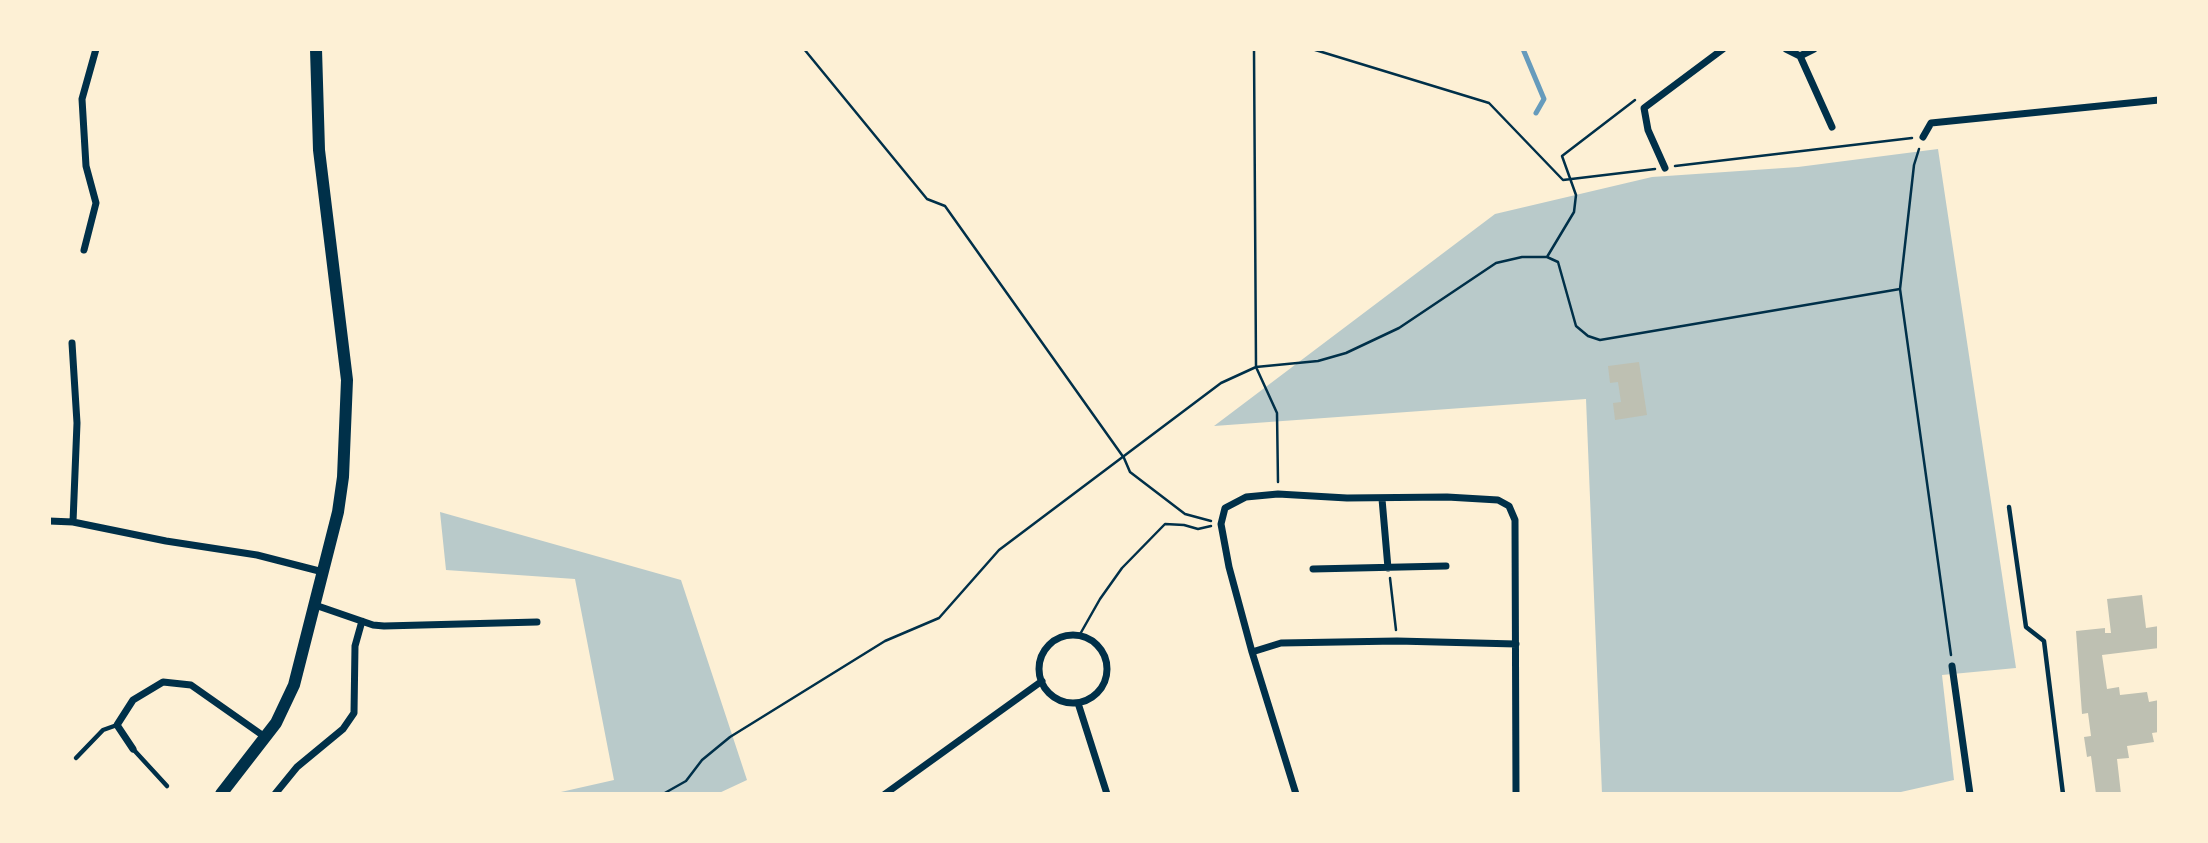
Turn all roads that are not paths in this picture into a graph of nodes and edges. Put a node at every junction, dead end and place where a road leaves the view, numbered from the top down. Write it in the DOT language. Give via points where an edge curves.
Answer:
graph roads {
  1 [pos="96,49"];
  2 [pos="316,49"];
  3 [pos="1723,49"];
  4 [pos="1786,49"];
  5 [pos="1814,49"];
  6 [pos="1800,56"];
  7 [pos="2159,100"];
  8 [pos="1832,127"];
  9 [pos="1923,137"];
  10 [pos="1665,168"];
  11 [pos="84,250"];
  12 [pos="72,343"];
  13 [pos="1382,499"];
  14 [pos="2009,507"];
  15 [pos="49,521"];
  16 [pos="73,522"];
  17 [pos="1446,566"];
  18 [pos="1388,568"];
  19 [pos="1313,569"];
  20 [pos="323,572"];
  21 [pos="315,605"];
  22 [pos="362,621"];
  23 [pos="537,622"];
  24 [pos="1516,644"];
  25 [pos="1252,652"];
  26 [pos="1952,666"];
  27 [pos="1042,681"];
  28 [pos="1078,703"];
  29 [pos="117,725"];
  30 [pos="265,737"];
  31 [pos="133,749"];
  32 [pos="76,758"];
  33 [pos="167,786"];
  34 [pos="221,794"];
  35 [pos="275,794"];
  36 [pos="885,794"];
  37 [pos="1107,794"];
  38 [pos="1296,794"];
  39 [pos="1517,794"];
  40 [pos="1970,794"];
  41 [pos="2063,794"];
  1 -- 11 [label="street" via="82,99 86,166 96,203"];
  2 -- 20 [label="street" via="319,150 347,380 343,477"];
  3 -- 10 [label="street" via="1644,108"];
  4 -- 6 [label="street"];
  5 -- 6 [label="street"];
  6 -- 8 [label="street"];
  7 -- 9 [label="street" via="1931,123"];
  12 -- 16 [label="street" via="77,423"];
  13 -- 18 [label="street"];
  13 -- 24 [label="street" via="1447,497 1498,500 1509,506 1515,520"];
  13 -- 25 [label="street" via="1278,494 1246,497 1226,509 1221,524"];
  14 -- 41 [label="lane" via="2026,626 2044,641"];
  15 -- 16 [label="street"];
  16 -- 20 [label="street" via="257,555"];
  17 -- 18 [label="street"];
  18 -- 19 [label="street"];
  20 -- 21 [label="street"];
  21 -- 22 [label="street"];
  21 -- 30 [label="street" via="294,685"];
  22 -- 23 [label="street" via="384,626"];
  22 -- 35 [label="street" via="355,646 354,713"];
  24 -- 25 [label="street" via="1281,643"];
  24 -- 39 [label="street"];
  25 -- 38 [label="street"];
  26 -- 40 [label="street"];
  27 -- 28 [label="street" via="1056,698"];
  27 -- 28 [label="street" via="1041,661 1051,644 1069,636 1090,639 1107,665 1103,685"];
  27 -- 36 [label="street"];
  28 -- 37 [label="street"];
  29 -- 30 [label="street" via="133,700 163,682 191,685"];
  29 -- 31 [label="street"];
  29 -- 32 [label="lane" via="103,730"];
  30 -- 34 [label="street"];
  31 -- 33 [label="lane"];
}
